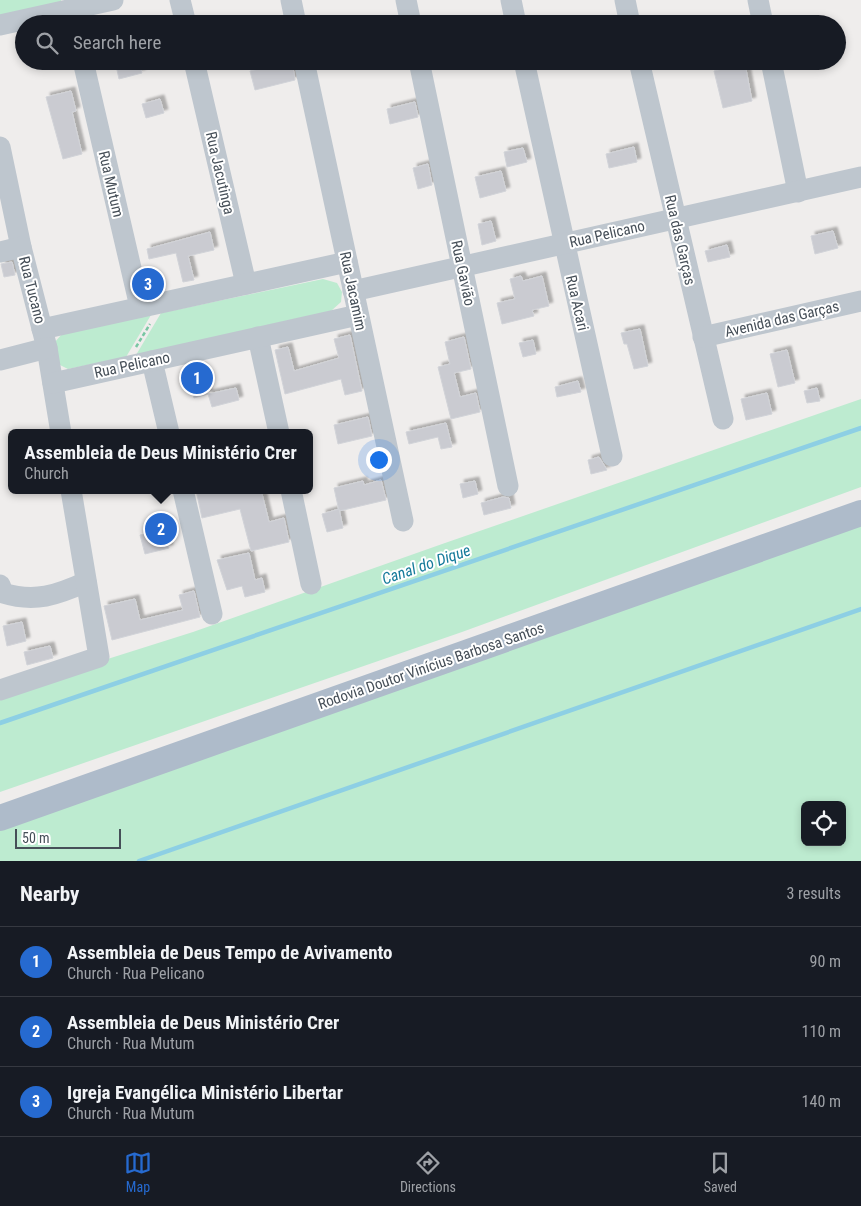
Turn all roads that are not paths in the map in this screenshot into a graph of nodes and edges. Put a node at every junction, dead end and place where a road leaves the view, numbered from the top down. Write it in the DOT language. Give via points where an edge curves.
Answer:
graph roads {
  1 [pos="113,0"];
  2 [pos="180,0"];
  3 [pos="291,0"];
  4 [pos="406,0"];
  5 [pos="511,0"];
  6 [pos="625,0"];
  7 [pos="758,0"];
  8 [pos="71,11"];
  9 [pos="51,15"];
  10 [pos="184,15"];
  11 [pos="294,15"];
  12 [pos="409,15"];
  13 [pos="514,15"];
  14 [pos="628,15"];
  15 [pos="761,15"];
  16 [pos="15,22"];
  17 [pos="0,25"];
  18 [pos="85,70"];
  19 [pos="196,70"];
  20 [pos="306,70"];
  21 [pos="421,70"];
  22 [pos="526,70"];
  23 [pos="641,70"];
  24 [pos="773,70"];
  25 [pos="0,147"];
  26 [pos="861,177"];
  27 [pos="798,192"];
  28 [pos="674,219"];
  29 [pos="563,244"];
  30 [pos="21,247"];
  31 [pos="0,252"];
  32 [pos="347,262"];
  33 [pos="462,267"];
  34 [pos="246,284"];
  35 [pos="353,291"];
  36 [pos="861,301"];
  37 [pos="148,306"];
  38 [pos="358,315"];
  39 [pos="703,336"];
  40 [pos="258,337"];
  41 [pos="45,338"];
  42 [pos="0,360"];
  43 [pos="142,363"];
  44 [pos="53,383"];
  45 [pos="723,419"];
  46 [pos="60,429"];
  47 [pos="167,429"];
  48 [pos="278,429"];
  49 [pos="612,456"];
  50 [pos="508,486"];
  51 [pos="72,494"];
  52 [pos="184,494"];
  53 [pos="292,494"];
  54 [pos="861,513"];
  55 [pos="403,521"];
  56 [pos="86,582"];
  57 [pos="311,584"];
  58 [pos="0,585"];
  59 [pos="212,614"];
  60 [pos="0,690"];
  61 [pos="0,818"];
  1 -- 8 [label="street"];
  2 -- 10 [label="street"];
  3 -- 11 [label="street"];
  4 -- 12 [label="street"];
  5 -- 13 [label="street"];
  6 -- 14 [label="street"];
  7 -- 15 [label="street"];
  8 -- 9 [label="street"];
  16 -- 17 [label="street"];
  18 -- 37 [label="street, Rua Mutum"];
  19 -- 34 [label="street, Rua Jacutinga"];
  20 -- 32 [label="street, Rua Jacamim"];
  21 -- 33 [label="street, Rua Gavião"];
  22 -- 29 [label="street, Rua Acari"];
  23 -- 28 [label="street, Rua das Garças"];
  24 -- 27 [label="street"];
  25 -- 30 [label="street, Rua Tucano"];
  26 -- 27 [label="street, Rua Pelicano"];
  27 -- 28 [label="street, Rua Pelicano"];
  28 -- 29 [label="street, Rua Pelicano"];
  28 -- 39 [label="street, Rua das Garças"];
  29 -- 33 [label="street, Rua Pelicano"];
  29 -- 49 [label="street, Rua Acari"];
  30 -- 31 [label="street"];
  30 -- 41 [label="street, Rua Tucano"];
  32 -- 34 [label="street"];
  32 -- 35 [label="street, Rua Jacamim"];
  33 -- 35 [label="street, Rua Pelicano"];
  33 -- 50 [label="street, Rua Gavião"];
  34 -- 37 [label="street"];
  35 -- 38 [label="street, Rua Jacamim"];
  36 -- 39 [label="street, Avenida das Garças"];
  37 -- 41 [label="street"];
  38 -- 40 [label="street, Rua Pelicano"];
  38 -- 55 [label="street, Rua Jacamim"];
  39 -- 45 [label="street, Rua das Garças"];
  40 -- 43 [label="street, Rua Pelicano"];
  40 -- 48 [label="street"];
  41 -- 42 [label="street"];
  41 -- 44 [label="street, Rua Tucano"];
  43 -- 44 [label="street, Rua Pelicano"];
  43 -- 47 [label="street"];
  44 -- 46 [label="street, Rua Tucano"];
  51 -- 56 [label="street"];
  52 -- 59 [label="street"];
  53 -- 57 [label="street"];
  54 -- 61 [label="main road, Rodovia Doutor Vinícius Barbosa Santos"];
  56 -- 58 [label="street" via="56,596 17,598 3,593"];
  56 -- 60 [label="street" via="99,657"];
}
